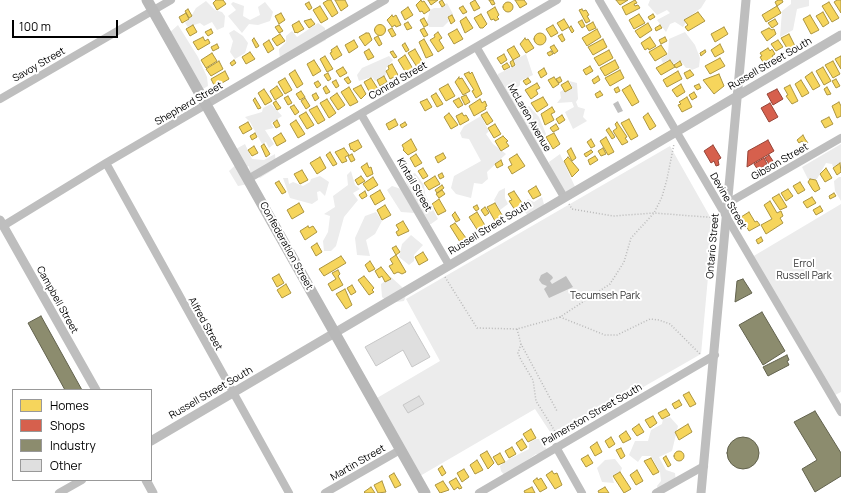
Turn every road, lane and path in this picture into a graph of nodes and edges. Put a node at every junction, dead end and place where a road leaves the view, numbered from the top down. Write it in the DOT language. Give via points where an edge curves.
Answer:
graph roads {
  1 [pos="147,0"];
  2 [pos="171,0"];
  3 [pos="385,0"];
  4 [pos="557,0"];
  5 [pos="599,0"];
  6 [pos="746,0"];
  7 [pos="153,10"];
  8 [pos="841,35"];
  9 [pos="477,48"];
  10 [pos="738,96"];
  11 [pos="0,99"];
  12 [pos="207,105"];
  13 [pos="361,114"];
  14 [pos="676,132"];
  15 [pos="841,138"];
  16 [pos="106,163"];
  17 [pos="248,179"];
  18 [pos="564,197"];
  19 [pos="728,202"];
  20 [pos="654,213"];
  21 [pos="726,218"];
  22 [pos="2,223"];
  23 [pos="450,265"];
  24 [pos="440,270"];
  25 [pos="560,317"];
  26 [pos="517,329"];
  27 [pos="335,332"];
  28 [pos="520,344"];
  29 [pos="701,355"];
  30 [pos="715,355"];
  31 [pos="95,389"];
  32 [pos="232,394"];
  33 [pos="557,411"];
  34 [pos="841,412"];
  35 [pos="558,436"];
  36 [pos="152,440"];
  37 [pos="556,448"];
  38 [pos="400,450"];
  39 [pos="704,466"];
  40 [pos="80,481"];
  41 [pos="147,481"];
  42 [pos="59,493"];
  43 [pos="153,493"];
  44 [pos="289,493"];
  45 [pos="325,493"];
  46 [pos="425,493"];
  47 [pos="479,493"];
  48 [pos="582,493"];
  49 [pos="656,493"];
  50 [pos="701,493"];
  1 -- 7 [label="main road, Confederation Street"];
  2 -- 7 [label="street, Savoy Street"];
  3 -- 12 [label="street, Shepherd Street"];
  4 -- 9 [label="street, Conrad Street"];
  5 -- 14 [label="street, Devine Street"];
  6 -- 10 [label="street, Ontario Street"];
  7 -- 11 [label="street, Savoy Street"];
  7 -- 12 [label="main road, Confederation Street"];
  8 -- 10 [label="street, Russell Street South"];
  9 -- 13 [label="street, Conrad Street"];
  9 -- 18 [label="street, McLaren Avenue"];
  10 -- 14 [label="street, Russell Street South"];
  10 -- 19 [label="street, Ontario Street"];
  12 -- 16 [label="street, Shepherd Street"];
  12 -- 17 [label="main road, Confederation Street"];
  13 -- 17 [label="street, Conrad Street"];
  13 -- 23 [label="street, Kintail Street"];
  14 -- 18 [label="street, Russell Street South"];
  14 -- 20 [label="path" via="667,179"];
  14 -- 21 [label="street, Devine Street"];
  15 -- 19 [label="street, Gibson Street"];
  16 -- 22 [label="street, Shepherd Street"];
  16 -- 32 [label="street, Alfred Street"];
  17 -- 27 [label="main road, Confederation Street"];
  18 -- 20 [label="path" via="572,209 613,216"];
  18 -- 23 [label="street, Russell Street South"];
  19 -- 21 [label="street, Ontario Street"];
  20 -- 21 [label="path"];
  20 -- 25 [label="path" via="632,238 624,262 610,284"];
  21 -- 30 [label="street, Ontario Street"];
  21 -- 34 [label="street, Devine Street"];
  22 -- 31 [label="street, Campbell Street"];
  23 -- 24 [label="street, Russell Street South"];
  24 -- 26 [label="path" via="477,328"];
  24 -- 27 [label="street, Russell Street South"];
  25 -- 26 [label="path"];
  25 -- 29 [label="path" via="606,335 617,335 650,319 659,320 670,324"];
  26 -- 28 [label="path"];
  27 -- 32 [label="street, Russell Street South"];
  27 -- 38 [label="main road, Confederation Street"];
  28 -- 33 [label="path"];
  28 -- 35 [label="path" via="518,353 533,380 536,401"];
  30 -- 37 [label="street, Palmerston Street South"];
  30 -- 39 [label="street, Ontario Street"];
  32 -- 36 [label="street, Russell Street South"];
  32 -- 44 [label="street, Alfred Street"];
  37 -- 47 [label="street, Palmerston Street South"];
  37 -- 48 [label="street"];
  38 -- 45 [label="street, Martin Street"];
  38 -- 46 [label="main road, Confederation Street"];
  39 -- 49 [label="street"];
  39 -- 50 [label="street, Ontario Street"];
  40 -- 42 [label="street"];
  41 -- 43 [label="street"];
}
